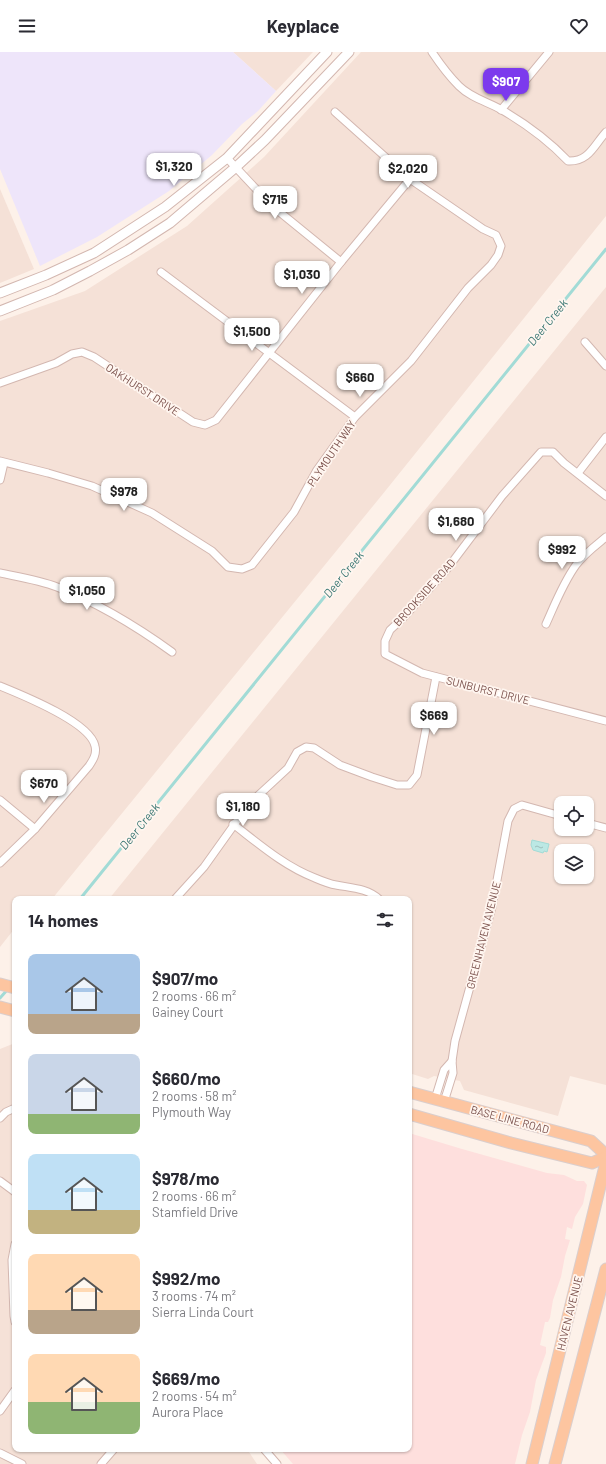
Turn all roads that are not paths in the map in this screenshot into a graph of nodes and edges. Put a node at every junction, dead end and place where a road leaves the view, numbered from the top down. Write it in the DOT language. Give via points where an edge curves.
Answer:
graph roads {
  1 [pos="327,52"];
  2 [pos="349,52"];
  3 [pos="432,52"];
  4 [pos="549,52"];
  5 [pos="501,110"];
  6 [pos="335,112"];
  7 [pos="606,132"];
  8 [pos="227,158"];
  9 [pos="236,167"];
  10 [pos="410,179"];
  11 [pos="341,262"];
  12 [pos="161,272"];
  13 [pos="0,294"];
  14 [pos="0,310"];
  15 [pos="585,342"];
  16 [pos="269,353"];
  17 [pos="606,366"];
  18 [pos="0,383"];
  19 [pos="355,417"];
  20 [pos="606,437"];
  21 [pos="2,462"];
  22 [pos="578,473"];
  23 [pos="0,480"];
  24 [pos="606,496"];
  25 [pos="606,537"];
  26 [pos="0,573"];
  27 [pos="546,624"];
  28 [pos="384,641"];
  29 [pos="172,652"];
  30 [pos="436,677"];
  31 [pos="0,686"];
  32 [pos="606,721"];
  33 [pos="0,800"];
  34 [pos="554,814"];
  35 [pos="233,824"];
  36 [pos="594,825"];
  37 [pos="606,828"];
  38 [pos="35,829"];
  39 [pos="0,863"];
  40 [pos="178,896"];
  41 [pos="373,896"];
  42 [pos="0,1008"];
  43 [pos="12,1010"];
  44 [pos="412,1093"];
  45 [pos="440,1100"];
  46 [pos="12,1109"];
  47 [pos="412,1115"];
  48 [pos="0,1118"];
  49 [pos="606,1156"];
  50 [pos="606,1162"];
  51 [pos="0,1181"];
  52 [pos="12,1190"];
  53 [pos="606,1269"];
  54 [pos="12,1394"];
  55 [pos="0,1411"];
  56 [pos="111,1452"];
  57 [pos="267,1452"];
  58 [pos="0,1453"];
  59 [pos="22,1464"];
  60 [pos="101,1464"];
  61 [pos="277,1464"];
  62 [pos="532,1464"];
  63 [pos="555,1464"];
  1 -- 8 [label="street"];
  2 -- 9 [label="street" via="266,140"];
  3 -- 5 [label="street" via="460,87"];
  4 -- 5 [label="street"];
  5 -- 7 [label="street" via="546,141 568,161 577,161 589,154"];
  6 -- 10 [label="street"];
  8 -- 9 [label="street"];
  8 -- 13 [label="street" via="165,207 94,253"];
  9 -- 11 [label="street" via="271,205"];
  9 -- 14 [label="street" via="170,223 128,250 52,290"];
  10 -- 11 [label="street"];
  10 -- 19 [label="street, PLYMOUTH WAY" via="483,229 496,235 501,246 491,265 468,288 411,361"];
  11 -- 16 [label="street"];
  12 -- 16 [label="street"];
  15 -- 17 [label="street"];
  16 -- 18 [label="street, OAKHURST DRIVE" via="216,420 205,425 193,422 94,357 82,352"];
  16 -- 19 [label="street"];
  19 -- 21 [label="street, PLYMOUTH WAY" via="317,470 294,512 252,565 242,569 228,567 212,551 145,510 92,486"];
  20 -- 22 [label="street"];
  21 -- 23 [label="street"];
  22 -- 24 [label="street"];
  22 -- 28 [label="street, BROOKSIDE ROAD" via="553,452 541,452 502,496 447,568 390,630"];
  25 -- 27 [label="street" via="576,564"];
  26 -- 29 [label="street" via="56,587 99,606 144,631"];
  28 -- 30 [label="street, SUNBURST DRIVE" via="385,654 422,673"];
  30 -- 32 [label="street, SUNBURST DRIVE"];
  30 -- 35 [label="street" via="417,775 409,785 396,785 340,766 314,748 306,747 297,752 288,768 249,804"];
  31 -- 38 [label="street" via="37,701 80,726 90,734 95,746 95,756 89,766"];
  33 -- 38 [label="street"];
  34 -- 45 [label="street, GREENHAVEN AVENUE" via="522,806 514,809 508,821 492,907 455,1041 453,1073"];
  35 -- 40 [label="street" via="204,867"];
  35 -- 41 [label="street" via="278,859 296,869 334,885 360,889"];
  36 -- 37 [label="street"];
  38 -- 39 [label="street"];
  42 -- 43 [label="main road"];
  44 -- 45 [label="main road, BASE LINE ROAD"];
  45 -- 49 [label="main road, BASE LINE ROAD" via="592,1141"];
  46 -- 48 [label="street"];
  47 -- 49 [label="main road, BASE LINE ROAD" via="592,1163"];
  50 -- 62 [label="main road, HAVEN AVENUE"];
  51 -- 52 [label="street"];
  53 -- 63 [label="main road"];
  54 -- 55 [label="street"];
  56 -- 60 [label="street"];
  57 -- 61 [label="street"];
  58 -- 59 [label="street"];
}
